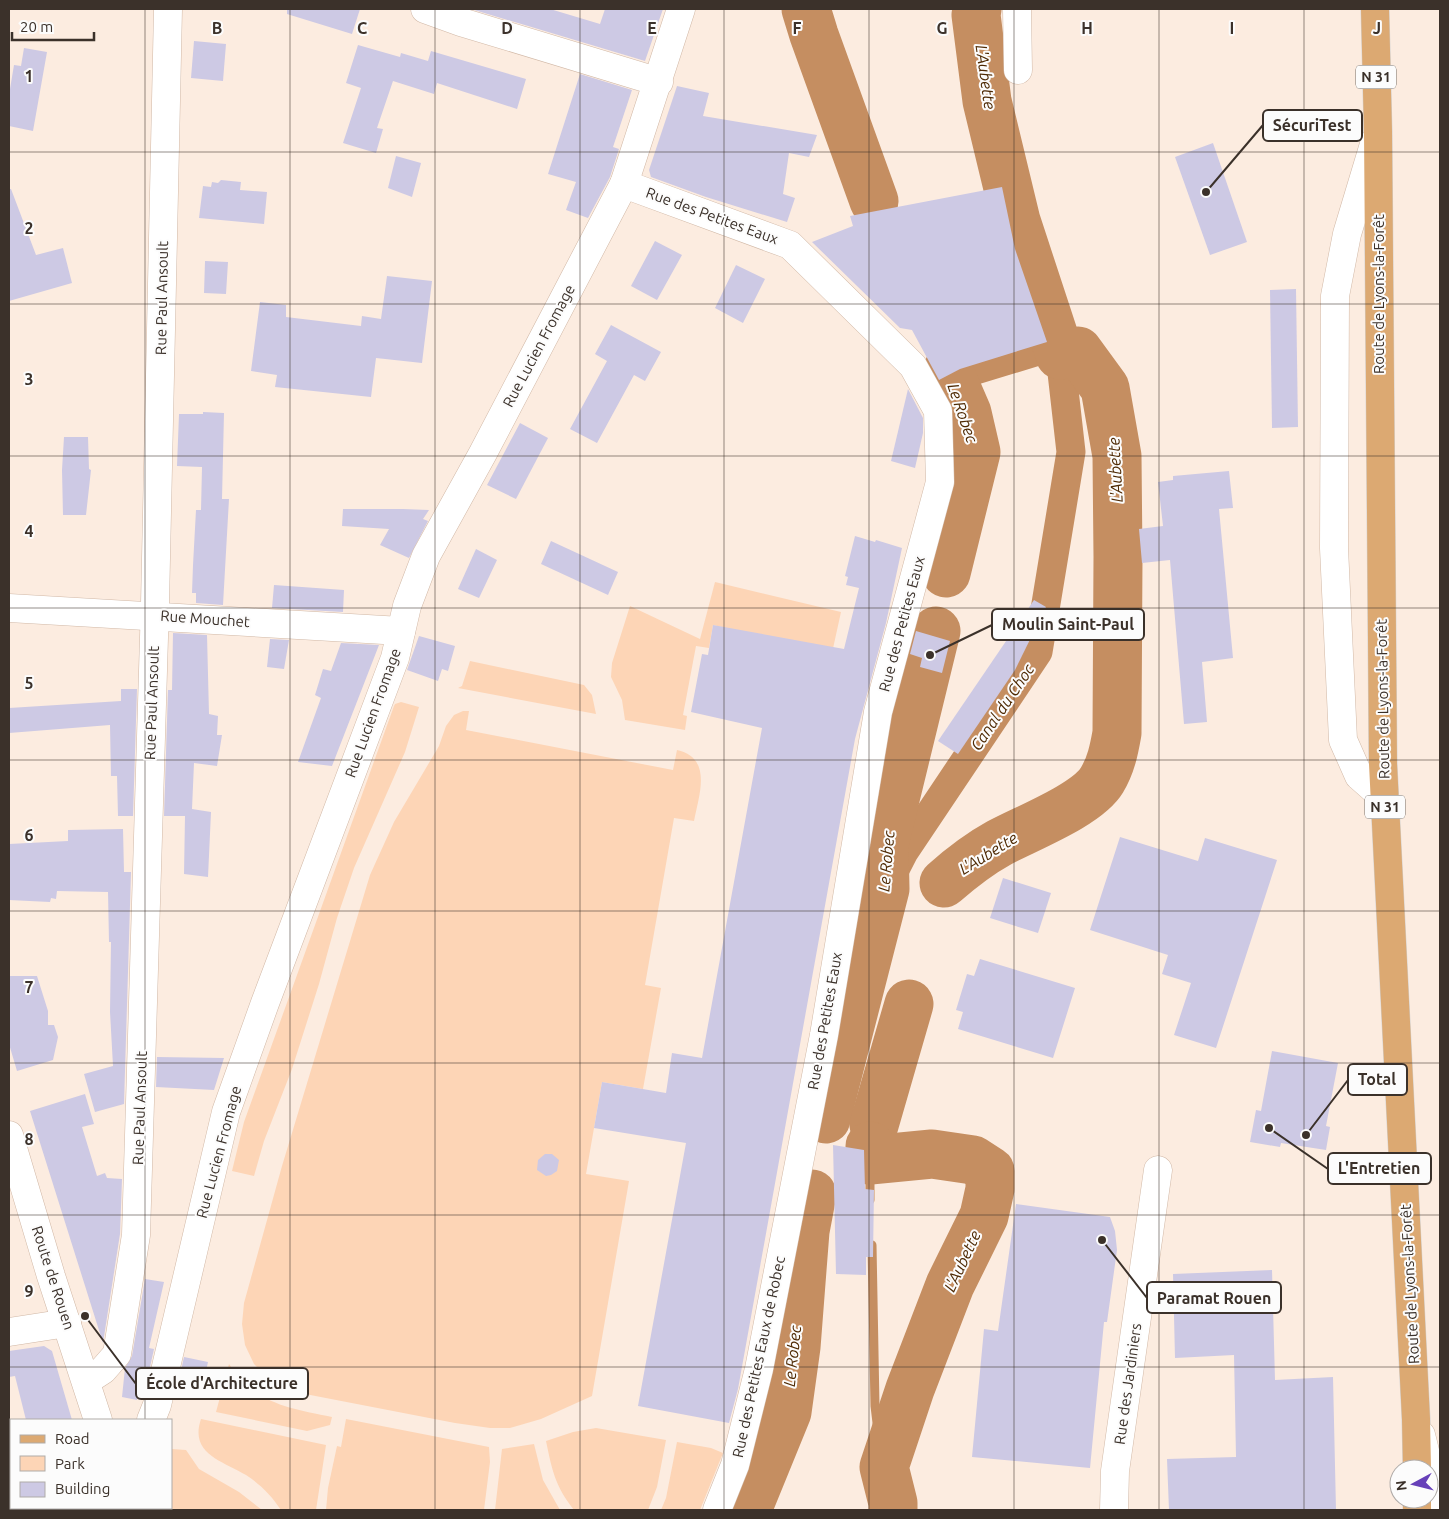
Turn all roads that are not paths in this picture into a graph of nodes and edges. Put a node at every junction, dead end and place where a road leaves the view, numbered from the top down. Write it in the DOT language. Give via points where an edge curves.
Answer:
graph roads {
  1 [pos="168,9"];
  2 [pos="425,9"];
  3 [pos="681,9"];
  4 [pos="1017,9"];
  5 [pos="1374,9"];
  6 [pos="1018,70"];
  7 [pos="659,82"];
  8 [pos="1378,132"];
  9 [pos="624,184"];
  10 [pos="9,608"];
  11 [pos="155,616"];
  12 [pos="401,631"];
  13 [pos="1384,798"];
  14 [pos="9,1135"];
  15 [pos="1158,1170"];
  16 [pos="786,1231"];
  17 [pos="67,1323"];
  18 [pos="9,1332"];
  19 [pos="86,1381"];
  20 [pos="98,1419"];
  21 [pos="151,1419"];
  22 [pos="1416,1419"];
  23 [pos="1417,1459"];
  24 [pos="717,1510"];
  25 [pos="1114,1510"];
  26 [pos="1438,1510"];
  1 -- 11 [label="street, Rue Paul Ansoult"];
  2 -- 7 [label="street"];
  3 -- 7 [label="street, Rue Lucien Fromage"];
  4 -- 6 [label="street"];
  5 -- 8 [label="main road, Route de Lyons-la-Forêt / N 31"];
  7 -- 9 [label="street, Rue Lucien Fromage"];
  8 -- 13 [label="main road, Route de Lyons-la-Forêt / N 31"];
  8 -- 13 [label="street" via="1346,234 1335,296 1334,548 1343,740 1359,776"];
  9 -- 12 [label="street, Rue Lucien Fromage" via="426,556"];
  9 -- 16 [label="street, Rue des Petites Eaux" via="790,245 913,366 938,411 940,482 878,712 824,1035"];
  10 -- 11 [label="street, Rue Mouchet"];
  11 -- 12 [label="street, Rue Mouchet"];
  11 -- 19 [label="street, Rue Paul Ansoult" via="136,1235 117,1354 103,1370"];
  12 -- 21 [label="street, Rue Lucien Fromage" via="395,658 226,1112"];
  13 -- 22 [label="main road, Route de Lyons-la-Forêt / N 31"];
  14 -- 17 [label="street, Route de Rouen"];
  15 -- 25 [label="street, Rue des Jardiniers" via="1115,1471"];
  16 -- 24 [label="street, Rue des Petites Eaux de Robec" via="743,1434"];
  17 -- 18 [label="street"];
  17 -- 19 [label="street, Route de Rouen"];
  19 -- 20 [label="street, Route de Rouen"];
  22 -- 23 [label="main road, Route de Lyons-la-Forêt / N 31"];
  22 -- 26 [label="street, Route de Lyons-la-Forêt"];
}
